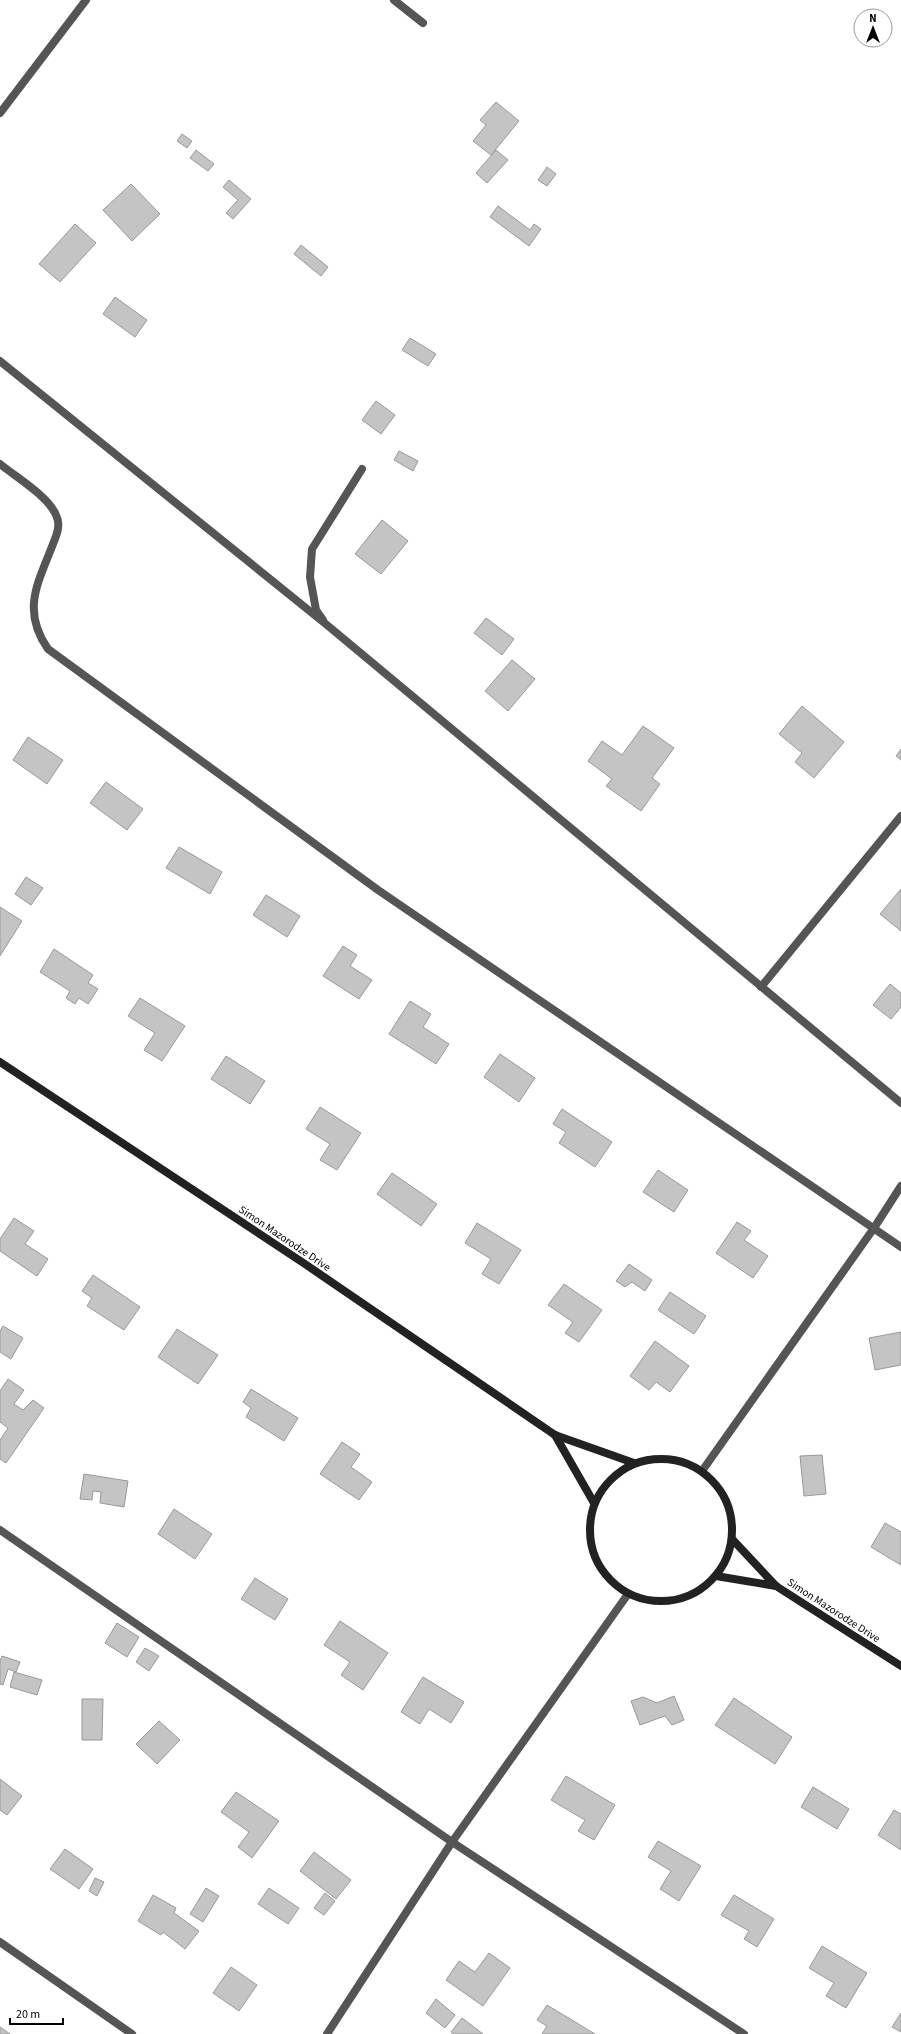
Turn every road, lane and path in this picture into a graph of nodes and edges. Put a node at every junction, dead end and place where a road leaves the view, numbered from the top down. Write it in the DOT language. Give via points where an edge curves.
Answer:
graph roads {
  1 [pos="86,0"];
  2 [pos="394,0"];
  3 [pos="423,22"];
  4 [pos="0,114"];
  5 [pos="0,361"];
  6 [pos="0,464"];
  7 [pos="362,469"];
  8 [pos="327,625"];
  9 [pos="901,816"];
  10 [pos="761,987"];
  11 [pos="0,1062"];
  12 [pos="901,1103"];
  13 [pos="901,1186"];
  14 [pos="874,1228"];
  15 [pos="901,1247"];
  16 [pos="555,1435"];
  17 [pos="634,1463"];
  18 [pos="702,1471"];
  19 [pos="594,1503"];
  20 [pos="0,1530"];
  21 [pos="732,1539"];
  22 [pos="716,1576"];
  23 [pos="776,1586"];
  24 [pos="628,1594"];
  25 [pos="901,1666"];
  26 [pos="452,1842"];
  27 [pos="0,1942"];
  28 [pos="132,2034"];
  29 [pos="327,2034"];
  30 [pos="744,2034"];
  1 -- 4 [label="street"];
  2 -- 3 [label="street"];
  5 -- 8 [label="street"];
  6 -- 14 [label="street" via="48,503 57,516 59,528 34,593 33,613 38,635 48,649 378,890"];
  7 -- 8 [label="street" via="312,549 310,577 316,610"];
  8 -- 10 [label="street"];
  9 -- 10 [label="street"];
  10 -- 12 [label="street"];
  11 -- 16 [label="street, Simon Mazorodze Drive" via="279,1247"];
  13 -- 14 [label="street"];
  14 -- 15 [label="street"];
  14 -- 18 [label="street"];
  16 -- 17 [label="street, Simon Mazorodze Drive"];
  16 -- 19 [label="street, Simon Mazorodze Drive"];
  17 -- 18 [label="street" via="651,1459 669,1459 686,1463"];
  17 -- 19 [label="street" via="604,1486"];
  18 -- 21 [label="street" via="720,1490 731,1513"];
  19 -- 24 [label="street" via="589,1529 593,1555 607,1577"];
  20 -- 26 [label="street"];
  21 -- 22 [label="street" via="727,1558"];
  21 -- 23 [label="street, Simon Mazorodze Drive"];
  22 -- 23 [label="street, Simon Mazorodze Drive"];
  22 -- 24 [label="street" via="702,1589 685,1598 666,1601 646,1600"];
  23 -- 25 [label="street, Simon Mazorodze Drive"];
  24 -- 26 [label="street"];
  26 -- 29 [label="street"];
  26 -- 30 [label="street"];
  27 -- 28 [label="street"];
}
